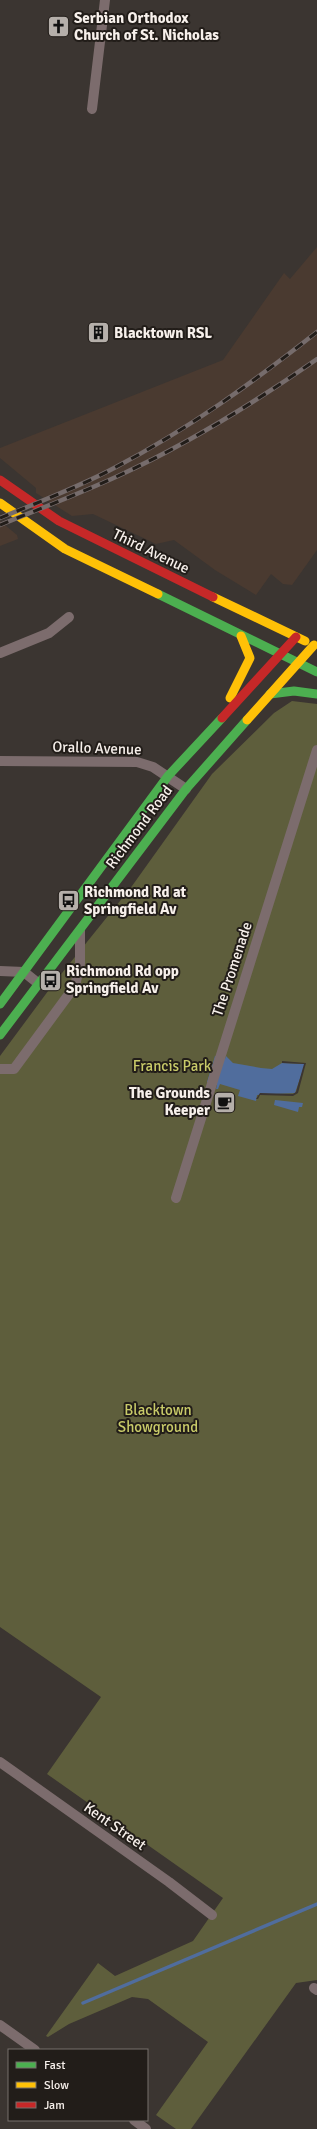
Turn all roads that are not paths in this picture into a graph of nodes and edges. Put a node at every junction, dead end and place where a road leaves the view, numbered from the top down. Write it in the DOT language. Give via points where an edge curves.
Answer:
graph roads {
  1 [pos="105,0"];
  2 [pos="92,109"];
  3 [pos="0,480"];
  4 [pos="0,503"];
  5 [pos="69,618"];
  6 [pos="241,636"];
  7 [pos="296,637"];
  8 [pos="316,646"];
  9 [pos="0,652"];
  10 [pos="279,654"];
  11 [pos="297,663"];
  12 [pos="317,672"];
  13 [pos="270,694"];
  14 [pos="317,694"];
  15 [pos="214,726"];
  16 [pos="317,750"];
  17 [pos="0,761"];
  18 [pos="168,776"];
  19 [pos="186,789"];
  20 [pos="80,929"];
  21 [pos="0,971"];
  22 [pos="24,972"];
  23 [pos="39,984"];
  24 [pos="0,1004"];
  25 [pos="0,1035"];
  26 [pos="0,1069"];
  27 [pos="176,1198"];
  28 [pos="0,1762"];
  29 [pos="212,1915"];
  30 [pos="0,2025"];
  31 [pos="34,2049"];
  32 [pos="135,2121"];
  33 [pos="146,2129"];
  1 -- 2 [label="street"];
  3 -- 7 [label="main road, Third Avenue" via="78,531"];
  4 -- 6 [label="main road" via="65,549"];
  5 -- 9 [label="street" via="49,633"];
  6 -- 10 [label="main road"];
  6 -- 15 [label="main road" via="250,658 248,665"];
  7 -- 8 [label="main road, Third Avenue"];
  7 -- 10 [label="main road, Richmond Road"];
  8 -- 11 [label="main road, Richmond Road"];
  10 -- 11 [label="main road"];
  10 -- 15 [label="main road, Richmond Road"];
  11 -- 12 [label="main road"];
  11 -- 13 [label="main road, Richmond Road"];
  13 -- 14 [label="main road" via="298,690"];
  13 -- 19 [label="main road, Richmond Road"];
  15 -- 18 [label="main road, Richmond Road"];
  16 -- 27 [label="street, The Promenade"];
  17 -- 18 [label="street, Orallo Avenue" via="137,762 153,767"];
  18 -- 19 [label="street, Orallo Avenue"];
  18 -- 22 [label="main road, Richmond Road"];
  19 -- 20 [label="main road, Richmond Road"];
  20 -- 23 [label="main road, Richmond Road"];
  20 -- 26 [label="street" via="80,964 75,986 14,1069"];
  21 -- 22 [label="street"];
  22 -- 23 [label="street"];
  22 -- 24 [label="main road, Richmond Road"];
  23 -- 25 [label="main road, Richmond Road"];
  28 -- 29 [label="street, Kent Street"];
  30 -- 31 [label="street"];
  32 -- 33 [label="street"];
}
